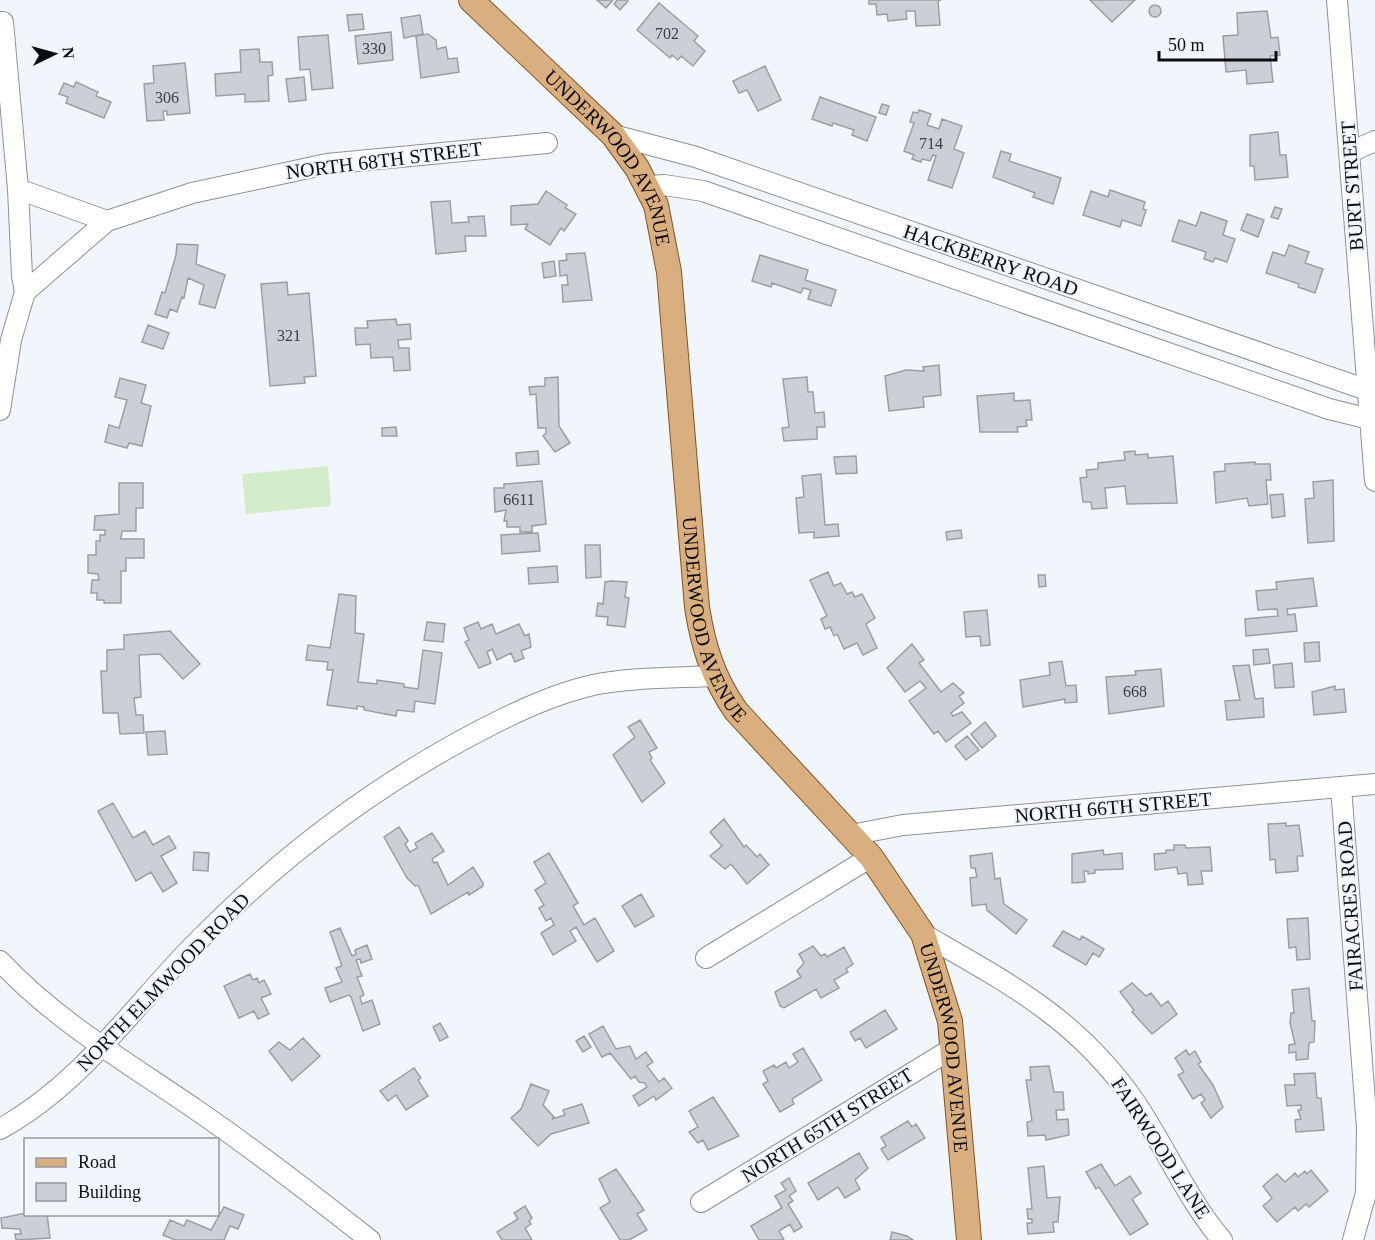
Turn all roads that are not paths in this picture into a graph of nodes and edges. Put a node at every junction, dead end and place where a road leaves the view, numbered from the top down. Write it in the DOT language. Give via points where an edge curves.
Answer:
graph roads {
  1 [pos="471,0"];
  2 [pos="1337,0"];
  3 [pos="3,22"];
  4 [pos="613,135"];
  5 [pos="1375,141"];
  6 [pos="547,143"];
  7 [pos="1350,152"];
  8 [pos="648,186"];
  9 [pos="18,189"];
  10 [pos="107,221"];
  11 [pos="911,232"];
  12 [pos="902,261"];
  13 [pos="25,292"];
  14 [pos="1137,311"];
  15 [pos="1128,340"];
  16 [pos="1367,390"];
  17 [pos="0,410"];
  18 [pos="1370,419"];
  19 [pos="1375,481"];
  20 [pos="715,676"];
  21 [pos="1375,784"];
  22 [pos="1341,787"];
  23 [pos="851,835"];
  24 [pos="871,856"];
  25 [pos="923,934"];
  26 [pos="706,958"];
  27 [pos="0,961"];
  28 [pos="101,1046"];
  29 [pos="953,1048"];
  30 [pos="0,1129"];
  31 [pos="702,1202"];
  32 [pos="370,1240"];
  33 [pos="969,1240"];
  34 [pos="1222,1240"];
  35 [pos="1353,1240"];
  1 -- 4 [label="main road, UNDERWOOD AVENUE"];
  2 -- 7 [label="street, BURT STREET"];
  3 -- 9 [label="street"];
  4 -- 8 [label="main road, UNDERWOOD AVENUE"];
  4 -- 11 [label="street, HACKBERRY ROAD" via="696,157"];
  5 -- 7 [label="street"];
  6 -- 10 [label="street, NORTH 68TH STREET" via="327,164 192,193"];
  7 -- 16 [label="street, BURT STREET"];
  8 -- 12 [label="street, HACKBERRY ROAD" via="703,191"];
  8 -- 20 [label="main road, UNDERWOOD AVENUE" via="661,221 668,262 697,607"];
  9 -- 10 [label="street"];
  9 -- 13 [label="street"];
  10 -- 13 [label="street"];
  11 -- 12 [label="street"];
  11 -- 14 [label="street, HACKBERRY ROAD"];
  12 -- 15 [label="street, HACKBERRY ROAD"];
  13 -- 17 [label="street" via="10,346"];
  14 -- 15 [label="street"];
  14 -- 16 [label="street, HACKBERRY ROAD"];
  15 -- 18 [label="street, HACKBERRY ROAD" via="1329,409"];
  16 -- 18 [label="street, BURT STREET"];
  18 -- 19 [label="street, BURT STREET"];
  20 -- 23 [label="main road, UNDERWOOD AVENUE" via="736,711"];
  20 -- 28 [label="street, NORTH ELMWOOD ROAD" via="617,681 563,693 506,717 418,764 317,836 238,902"];
  21 -- 22 [label="street, NORTH 66TH STREET"];
  22 -- 23 [label="street, NORTH 66TH STREET" via="903,825"];
  22 -- 35 [label="street, FAIRACRES ROAD" via="1368,1128 1366,1193"];
  23 -- 24 [label="main road, UNDERWOOD AVENUE"];
  24 -- 25 [label="main road, UNDERWOOD AVENUE"];
  24 -- 26 [label="street"];
  25 -- 29 [label="main road, UNDERWOOD AVENUE" via="947,1006"];
  25 -- 34 [label="street, FAIRWOOD LANE" via="1045,1008 1088,1044 1136,1103"];
  27 -- 28 [label="street" via="22,985"];
  28 -- 30 [label="street, NORTH ELMWOOD ROAD" via="56,1091"];
  28 -- 32 [label="street" via="288,1176"];
  29 -- 31 [label="street, NORTH 65TH STREET"];
  29 -- 33 [label="main road, UNDERWOOD AVENUE"];
}
